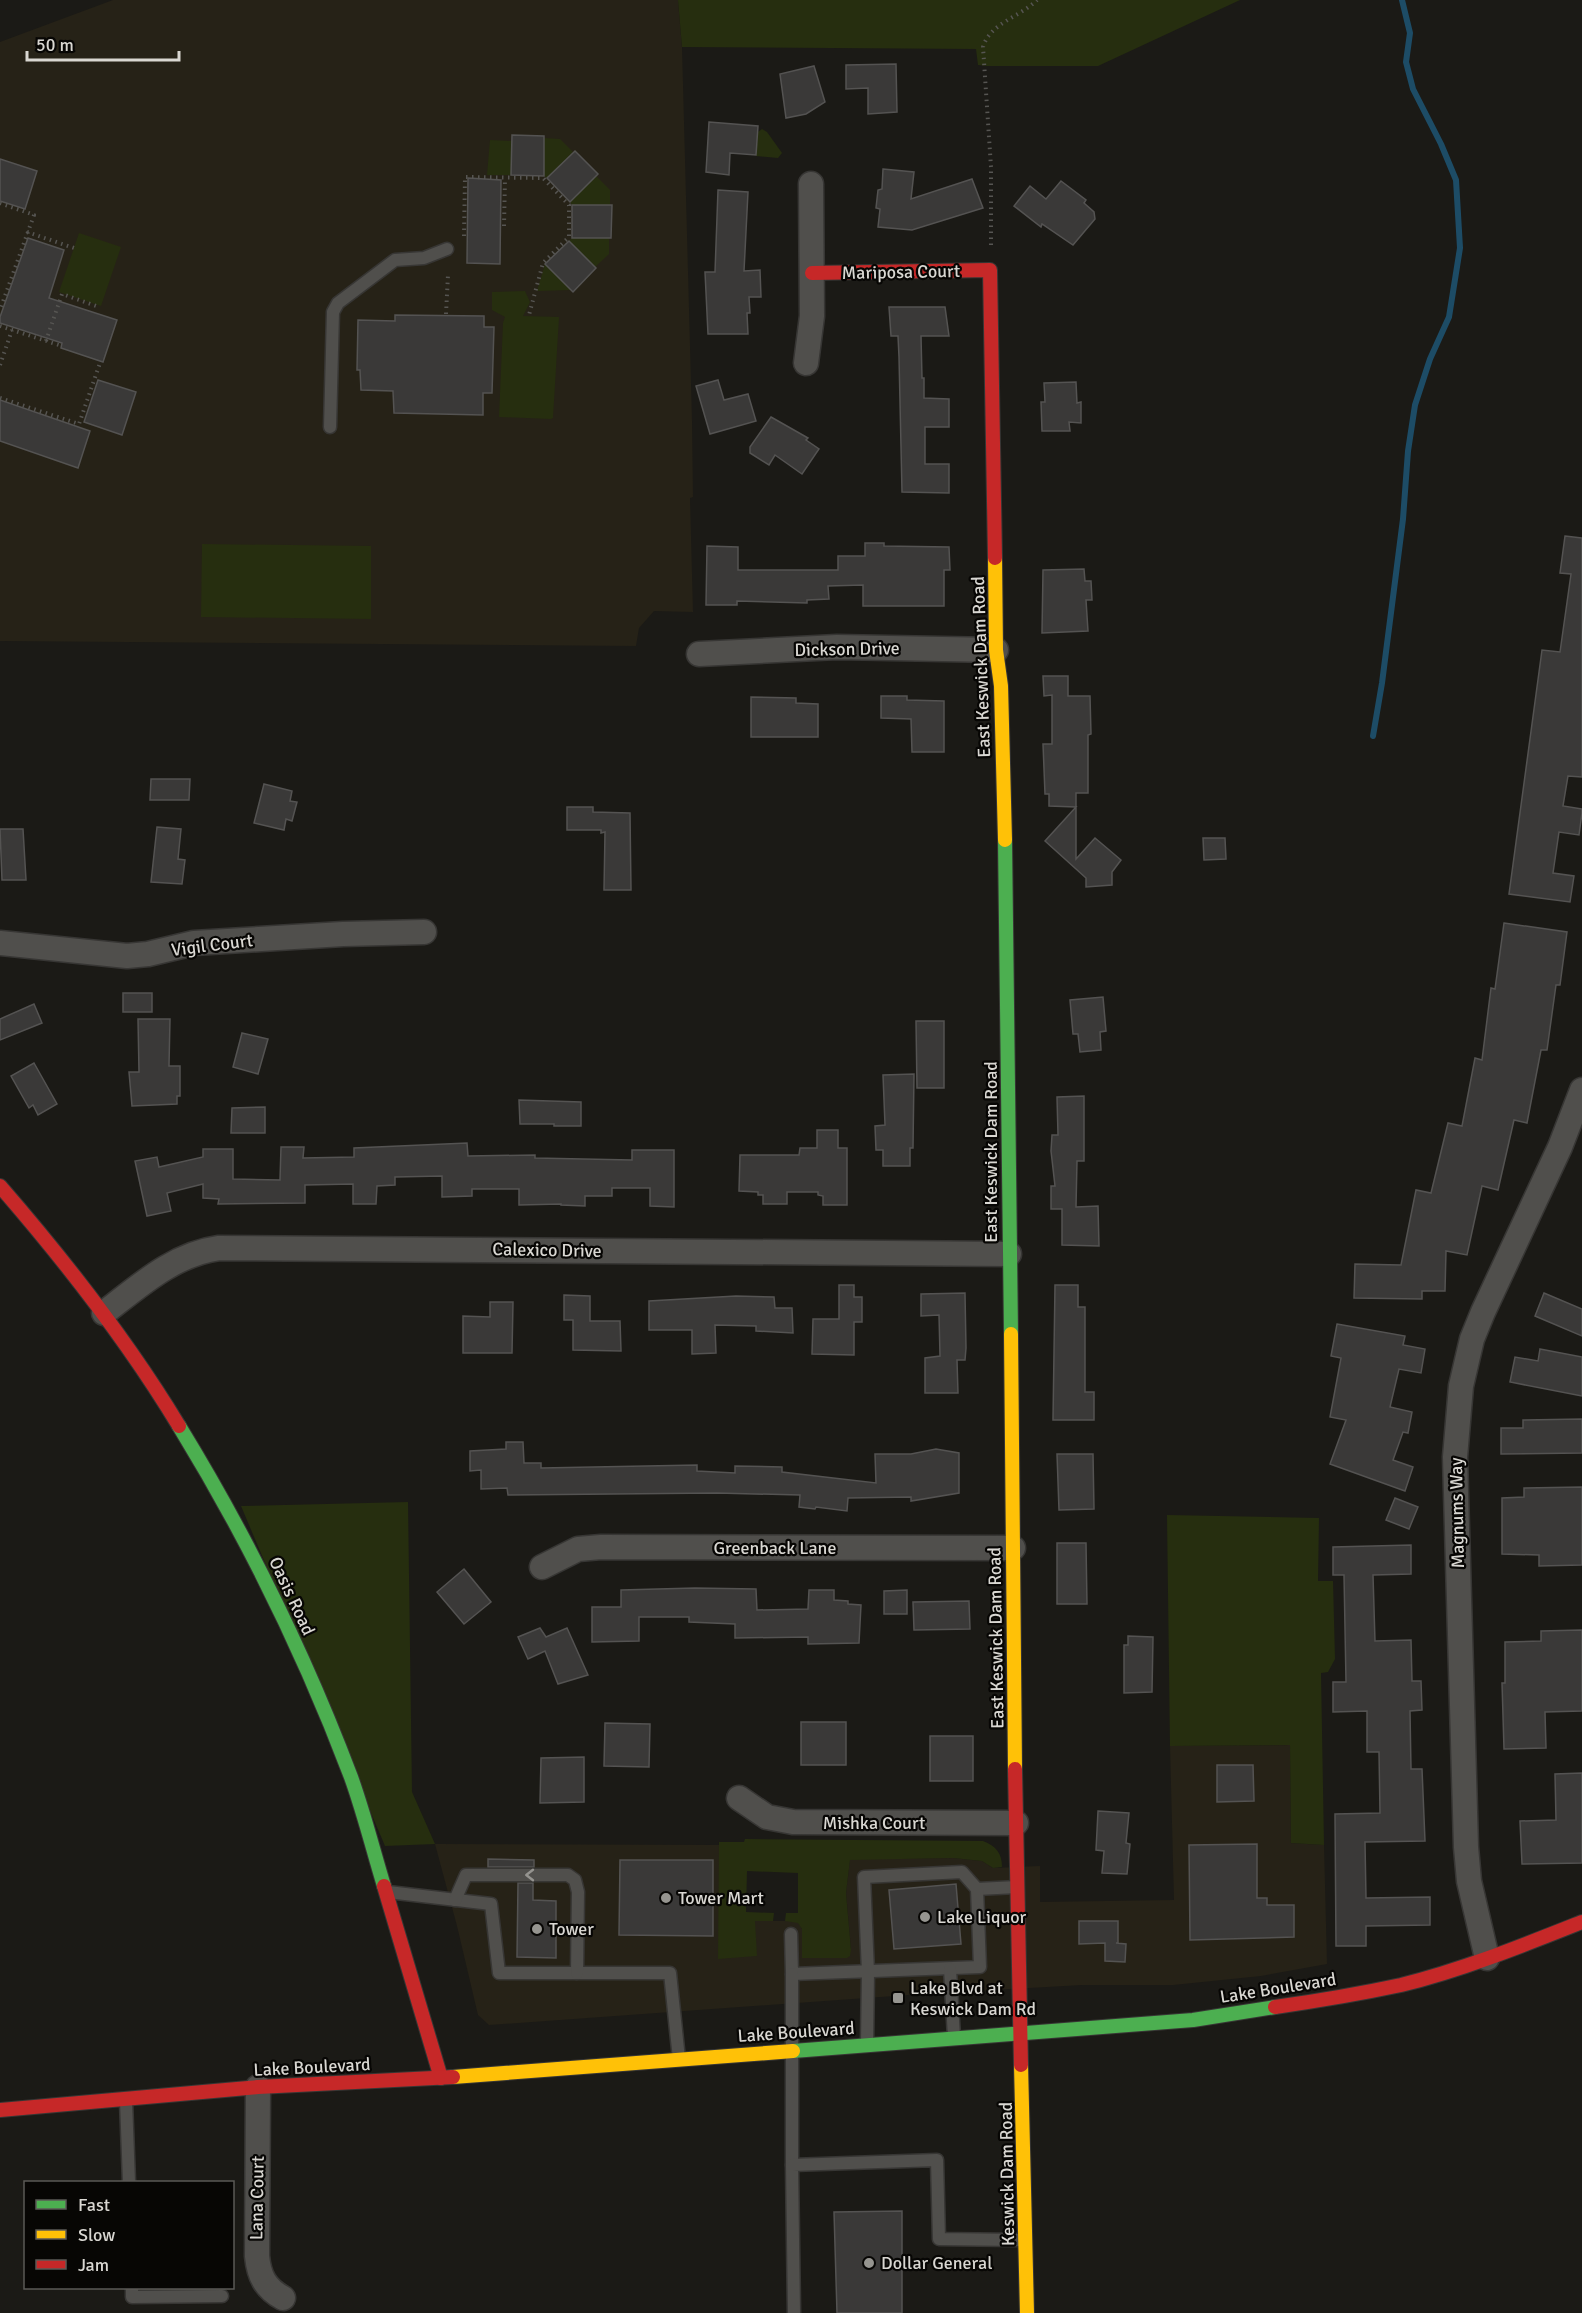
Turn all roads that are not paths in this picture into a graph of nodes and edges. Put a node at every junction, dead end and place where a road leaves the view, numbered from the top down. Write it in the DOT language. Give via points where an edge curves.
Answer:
graph roads {
  1 [pos="811,184"];
  2 [pos="447,249"];
  3 [pos="990,270"];
  4 [pos="812,273"];
  5 [pos="806,363"];
  6 [pos="330,427"];
  7 [pos="996,650"];
  8 [pos="699,654"];
  9 [pos="424,932"];
  10 [pos="0,943"];
  11 [pos="1582,1090"];
  12 [pos="0,1186"];
  13 [pos="1010,1254"];
  14 [pos="104,1313"];
  15 [pos="1013,1548"];
  16 [pos="542,1567"];
  17 [pos="739,1798"];
  18 [pos="1016,1824"];
  19 [pos="1018,1887"];
  20 [pos="977,1889"];
  21 [pos="387,1892"];
  22 [pos="455,1900"];
  23 [pos="1582,1922"];
  24 [pos="790,1934"];
  25 [pos="1487,1958"];
  26 [pos="950,1969"];
  27 [pos="868,1972"];
  28 [pos="577,1973"];
  29 [pos="792,1974"];
  30 [pos="1022,2033"];
  31 [pos="954,2038"];
  32 [pos="867,2045"];
  33 [pos="792,2051"];
  34 [pos="680,2060"];
  35 [pos="441,2078"];
  36 [pos="258,2087"];
  37 [pos="126,2099"];
  38 [pos="0,2110"];
  39 [pos="792,2166"];
  40 [pos="129,2181"];
  41 [pos="1027,2240"];
  42 [pos="132,2289"];
  43 [pos="222,2296"];
  44 [pos="283,2298"];
  45 [pos="794,2313"];
  46 [pos="1028,2313"];
  1 -- 4 [label="street"];
  2 -- 6 [label="lane" via="424,258 395,260 338,303 333,312"];
  3 -- 4 [label="main road, Mariposa Court"];
  3 -- 7 [label="main road, East Keswick Dam Road"];
  4 -- 5 [label="street"];
  7 -- 8 [label="street, Dickson Drive" via="837,647"];
  7 -- 13 [label="main road, East Keswick Dam Road" via="1001,686 1008,968"];
  9 -- 10 [label="street, Vigil Court" via="194,943 128,956"];
  11 -- 25 [label="street, Magnums Way" via="1472,1339 1457,1417 1466,1847 1473,1904"];
  12 -- 14 [label="main road, Oasis Road"];
  13 -- 14 [label="street, Calexico Drive" via="219,1248 181,1258"];
  13 -- 15 [label="main road, East Keswick Dam Road"];
  14 -- 21 [label="main road, Oasis Road" via="183,1431 289,1629 351,1780"];
  15 -- 16 [label="street, Greenback Lane" via="601,1547 578,1549"];
  15 -- 18 [label="main road, East Keswick Dam Road"];
  17 -- 18 [label="street, Mishka Court" via="767,1817 793,1822"];
  18 -- 19 [label="main road, East Keswick Dam Road"];
  19 -- 20 [label="lane"];
  19 -- 30 [label="main road, East Keswick Dam Road"];
  20 -- 26 [label="lane" via="980,1967"];
  20 -- 27 [label="lane" via="962,1872 864,1877"];
  21 -- 22 [label="lane"];
  21 -- 35 [label="main road, Oasis Road"];
  22 -- 28 [label="lane" via="490,1904 499,1973"];
  28 -- 22 [label="lane, one-way" via="578,1892 575,1880 568,1875 466,1875"];
  23 -- 25 [label="main road, Lake Boulevard"];
  24 -- 29 [label="lane"];
  25 -- 30 [label="main road, Lake Boulevard" via="1403,1984 1342,1997 1193,2020"];
  26 -- 27 [label="lane"];
  26 -- 31 [label="lane"];
  27 -- 29 [label="lane"];
  27 -- 32 [label="lane"];
  28 -- 34 [label="lane" via="670,1973"];
  29 -- 33 [label="lane"];
  30 -- 31 [label="main road, Lake Boulevard"];
  30 -- 41 [label="main road, Keswick Dam Road"];
  31 -- 32 [label="main road, Lake Boulevard"];
  32 -- 33 [label="main road, Lake Boulevard"];
  33 -- 34 [label="main road, Lake Boulevard"];
  33 -- 39 [label="lane"];
  34 -- 35 [label="main road, Lake Boulevard"];
  35 -- 36 [label="main road, Lake Boulevard"];
  36 -- 37 [label="main road, Lake Boulevard"];
  36 -- 44 [label="street, Lana Court" via="256,2256 264,2282"];
  37 -- 38 [label="main road, Lake Boulevard"];
  37 -- 40 [label="lane"];
  39 -- 41 [label="lane" via="937,2160 939,2239"];
  39 -- 45 [label="lane"];
  41 -- 46 [label="main road, Keswick Dam Road"];
  42 -- 43 [label="lane" via="132,2297"];
}
